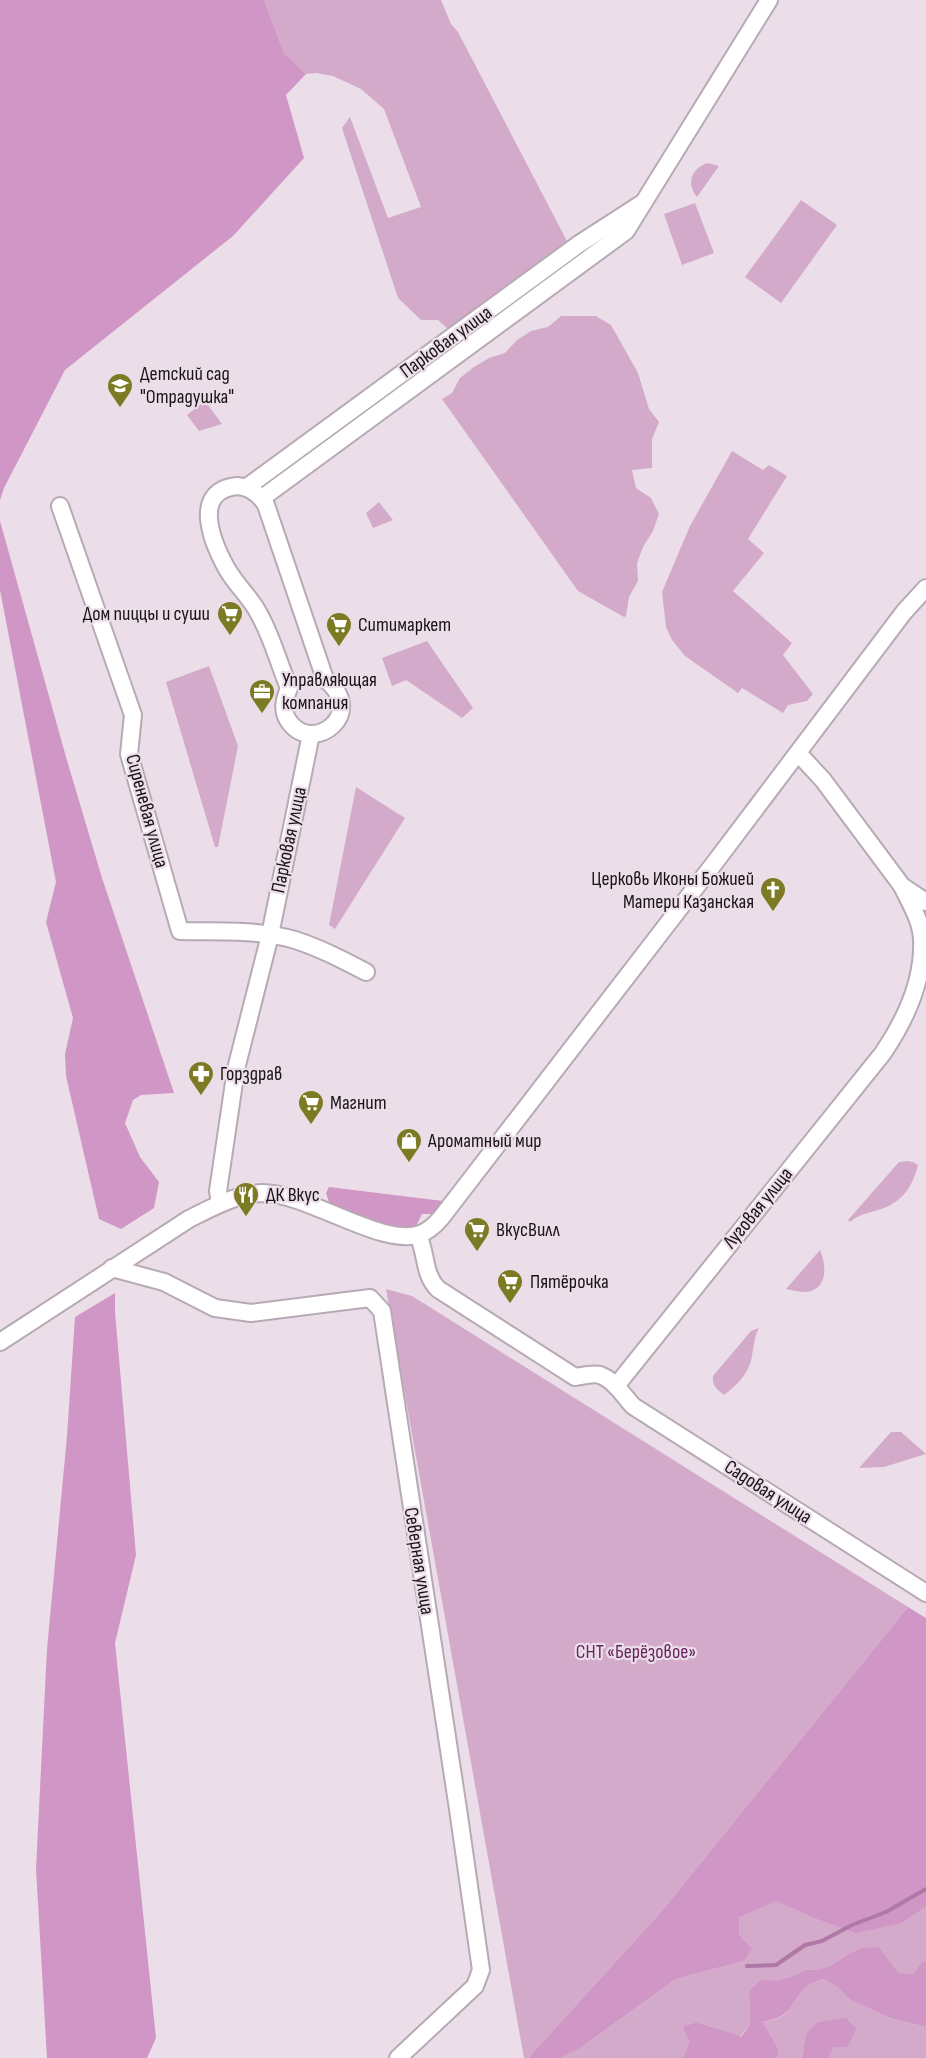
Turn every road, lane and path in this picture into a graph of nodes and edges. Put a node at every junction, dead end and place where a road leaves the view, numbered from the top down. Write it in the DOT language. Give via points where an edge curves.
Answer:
graph roads {
  1 [pos="769,0"];
  2 [pos="646,200"];
  3 [pos="247,487"];
  4 [pos="264,501"];
  5 [pos="60,506"];
  6 [pos="926,588"];
  7 [pos="311,734"];
  8 [pos="798,753"];
  9 [pos="902,886"];
  10 [pos="926,902"];
  11 [pos="270,934"];
  12 [pos="366,972"];
  13 [pos="220,1203"];
  14 [pos="418,1235"];
  15 [pos="112,1268"];
  16 [pos="0,1342"];
  17 [pos="615,1386"];
  18 [pos="926,1593"];
  19 [pos="398,2058"];
  1 -- 2 [label="street, Парковая улица"];
  2 -- 3 [label="street, Парковая улица" via="579,244"];
  2 -- 4 [label="street, Парковая улица" via="626,231"];
  3 -- 4 [label="street"];
  3 -- 7 [label="street" via="231,486 218,494 209,507 208,522 227,568 259,614 285,678 289,688 284,703 287,718 297,729"];
  4 -- 7 [label="street" via="325,679 341,702 333,725"];
  5 -- 11 [label="street, Сиреневая улица" via="133,715 129,754 180,932"];
  6 -- 8 [label="street"];
  7 -- 11 [label="street, Парковая улица"];
  8 -- 9 [label="street" via="823,780"];
  8 -- 14 [label="street" via="441,1218"];
  9 -- 10 [label="street"];
  9 -- 17 [label="street, Луговая улица" via="916,914 922,938 911,1006 899,1029"];
  11 -- 12 [label="street, Сиреневая улица" via="294,939"];
  11 -- 13 [label="street, Парковая улица" via="234,1077 218,1191"];
  13 -- 14 [label="street" via="260,1193 279,1195 384,1233"];
  13 -- 15 [label="street"];
  14 -- 17 [label="street" via="430,1281 438,1289 575,1377 599,1375"];
  15 -- 16 [label="street"];
  15 -- 19 [label="street, Северная улица" via="164,1282 215,1308 234,1312 370,1298 382,1311 481,1970 475,1986"];
  17 -- 18 [label="street, Садовая улица" via="633,1406"];
}
